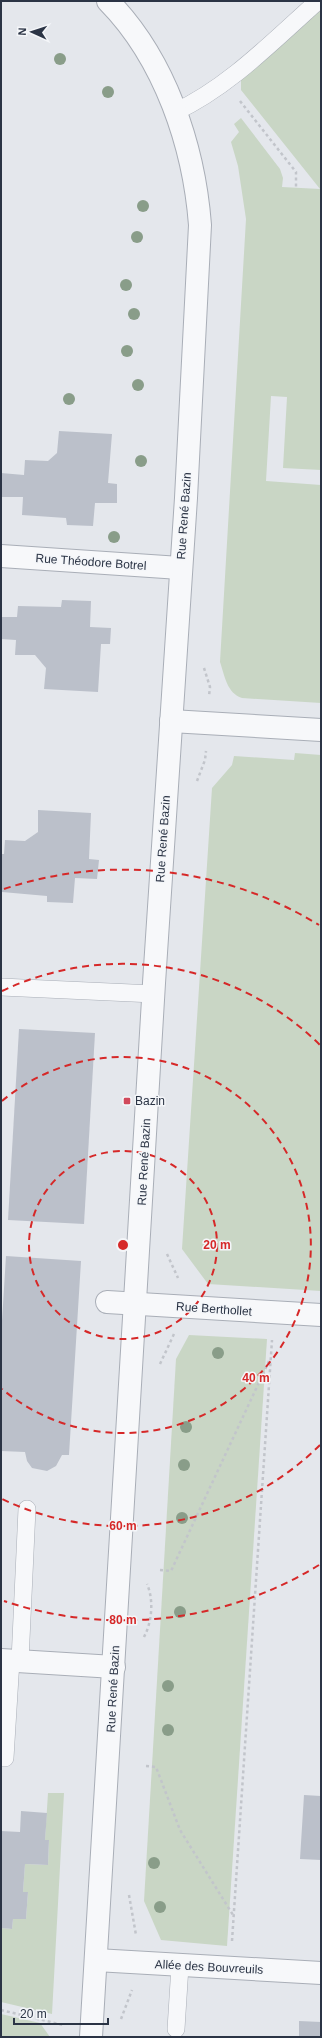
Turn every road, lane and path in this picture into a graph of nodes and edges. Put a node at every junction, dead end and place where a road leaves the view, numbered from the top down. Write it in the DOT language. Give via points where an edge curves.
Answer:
graph roads {
  1 [pos="108,1"];
  2 [pos="318,1"];
  3 [pos="225,82"];
  4 [pos="175,112"];
  5 [pos="296,188"];
  6 [pos="1,556"];
  7 [pos="180,568"];
  8 [pos="171,722"];
  9 [pos="321,730"];
  10 [pos="1,987"];
  11 [pos="154,994"];
  12 [pos="107,1302"];
  13 [pos="135,1304"];
  14 [pos="273,1313"];
  15 [pos="321,1315"];
  16 [pos="270,1359"];
  17 [pos="27,1509"];
  18 [pos="160,1570"];
  19 [pos="10,1660"];
  20 [pos="114,1667"];
  21 [pos="1,1758"];
  22 [pos="146,1766"];
  23 [pos="233,1915"];
  24 [pos="96,1960"];
  25 [pos="180,1966"];
  26 [pos="230,1968"];
  27 [pos="321,1973"];
  28 [pos="132,1988"];
  29 [pos="1,2010"];
  30 [pos="119,2023"];
  31 [pos="63,2025"];
  32 [pos="176,2029"];
  33 [pos="91,2037"];
  1 -- 4 [label="street, Rue René Bazin" via="120,13 146,51"];
  2 -- 3 [label="lane"];
  3 -- 4 [label="lane" via="198,101"];
  3 -- 5 [label="path" via="296,172"];
  4 -- 7 [label="street, Rue René Bazin" via="197,192 200,225"];
  6 -- 7 [label="street, Rue Théodore Botrel"];
  7 -- 8 [label="street, Rue René Bazin"];
  8 -- 9 [label="street"];
  8 -- 11 [label="street, Rue René Bazin"];
  10 -- 11 [label="lane"];
  11 -- 13 [label="street, Rue René Bazin"];
  12 -- 13 [label="street, Rue Berthollet"];
  13 -- 14 [label="street, Rue Berthollet"];
  13 -- 20 [label="street, Rue René Bazin"];
  14 -- 15 [label="street, Rue Berthollet"];
  14 -- 16 [label="path"];
  16 -- 18 [label="path" via="171,1571"];
  16 -- 23 [label="path"];
  17 -- 19 [label="lane"];
  19 -- 20 [label="street"];
  19 -- 21 [label="lane" via="5,1758"];
  20 -- 24 [label="street, Rue René Bazin"];
  22 -- 23 [label="path" via="156,1767 180,1830"];
  23 -- 26 [label="path"];
  24 -- 25 [label="street, Allée des Bouvreuils"];
  24 -- 33 [label="street, Rue René Bazin"];
  25 -- 26 [label="street, Allée des Bouvreuils"];
  25 -- 32 [label="lane"];
  26 -- 27 [label="street, Allée des Bouvreuils"];
  28 -- 30 [label="path" via="132,1996"];
  29 -- 31 [label="path"];
}
